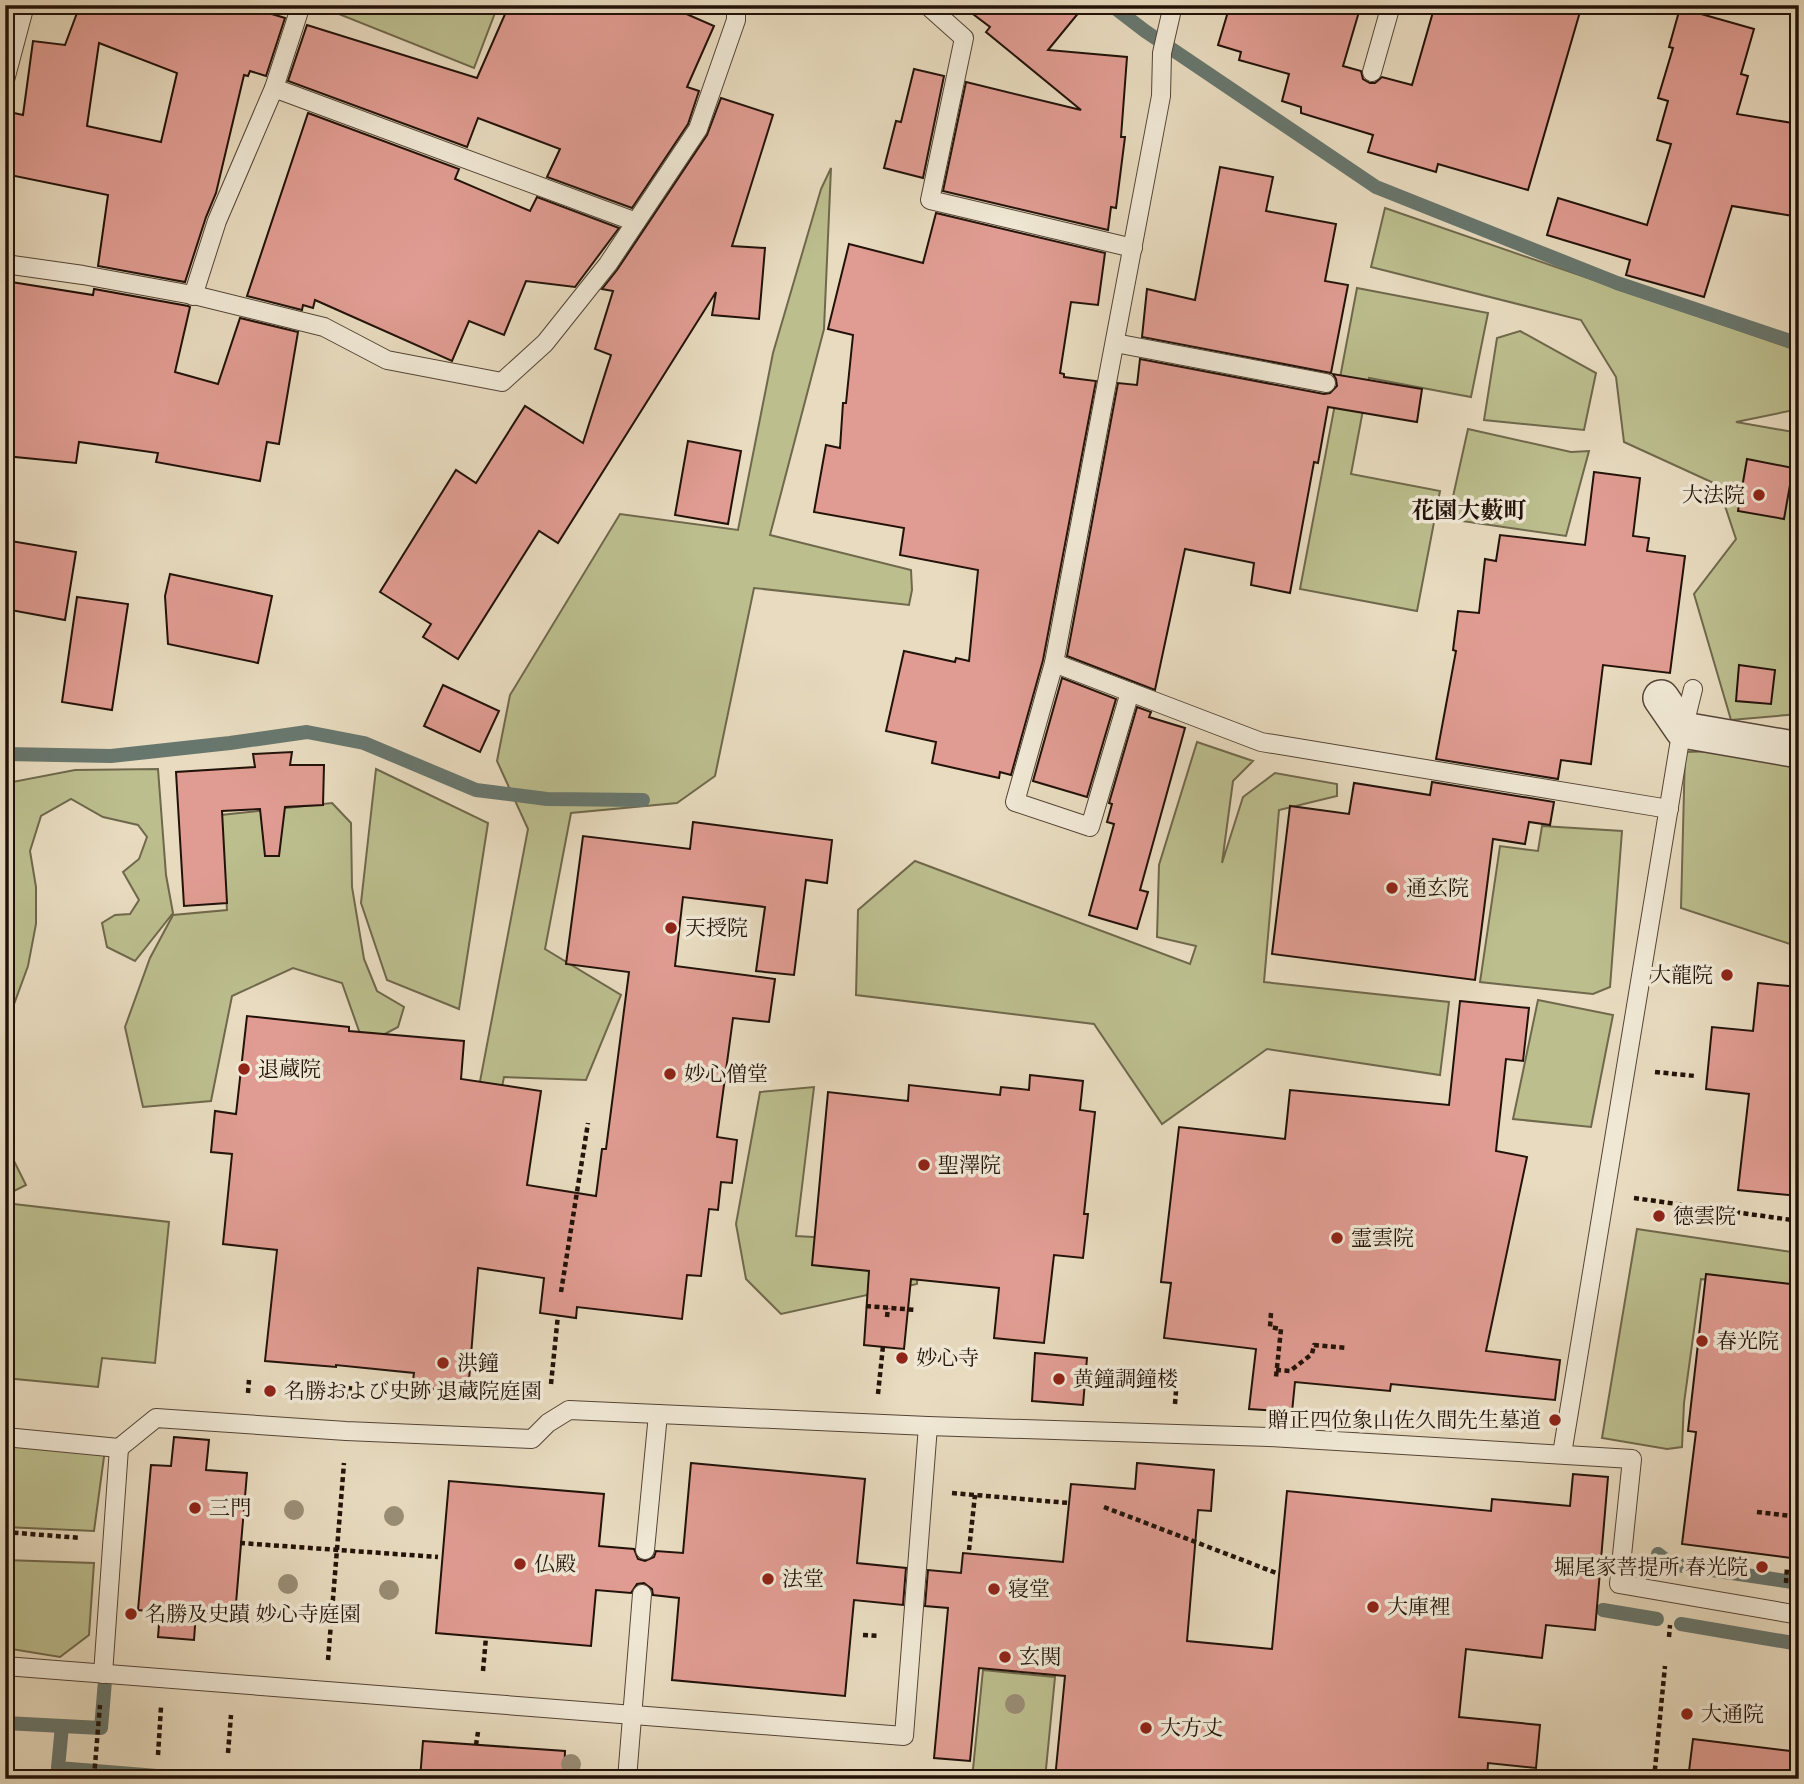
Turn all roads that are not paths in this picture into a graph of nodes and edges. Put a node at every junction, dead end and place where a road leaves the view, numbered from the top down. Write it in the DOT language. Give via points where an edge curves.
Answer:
graph roads {
  1 [pos="25,5"];
  2 [pos="301,5"];
  3 [pos="736,5"];
  4 [pos="926,5"];
  5 [pos="1391,5"];
  6 [pos="1173,9"];
  7 [pos="1372,72"];
  8 [pos="5,79"];
  9 [pos="274,88"];
  10 [pos="636,222"];
  11 [pos="1133,248"];
  12 [pos="5,264"];
  13 [pos="193,296"];
  14 [pos="1115,343"];
  15 [pos="1326,383"];
  16 [pos="1054,663"];
  17 [pos="1130,692"];
  18 [pos="1677,694"];
  19 [pos="1683,730"];
  20 [pos="1799,750"];
  21 [pos="1669,809"];
  22 [pos="658,1414"];
  23 [pos="928,1426"];
  24 [pos="5,1437"];
  25 [pos="119,1448"];
  26 [pos="1562,1454"];
  27 [pos="645,1550"];
  28 [pos="642,1594"];
  29 [pos="1799,1615"];
  30 [pos="5,1667"];
  31 [pos="103,1674"];
  32 [pos="632,1715"];
  33 [pos="627,1779"];
  1 -- 8 [label="lane"];
  2 -- 9 [label="lane"];
  3 -- 10 [label="lane" via="736,20 698,129"];
  4 -- 11 [label="lane" via="964,38 930,200"];
  5 -- 7 [label="lane"];
  6 -- 11 [label="lane" via="1161,53 1161,96"];
  9 -- 10 [label="lane"];
  9 -- 13 [label="lane" via="218,220"];
  10 -- 13 [label="lane" via="545,343 502,382 387,360 324,327"];
  11 -- 14 [label="lane"];
  12 -- 13 [label="lane"];
  14 -- 15 [label="lane"];
  14 -- 16 [label="lane"];
  16 -- 17 [label="lane"];
  16 -- 17 [label="lane" via="1015,802 1090,827"];
  17 -- 21 [label="lane" via="1261,741"];
  18 -- 19 [label="street"];
  19 -- 20 [label="street"];
  19 -- 21 [label="lane"];
  21 -- 26 [label="lane"];
  22 -- 23 [label="lane"];
  22 -- 25 [label="lane" via="569,1410 532,1438 156,1418"];
  22 -- 27 [label="lane"];
  23 -- 26 [label="lane" via="1269,1437"];
  23 -- 32 [label="lane" via="904,1736"];
  24 -- 25 [label="lane"];
  25 -- 31 [label="lane"];
  26 -- 29 [label="lane" via="1632,1458 1619,1584"];
  28 -- 32 [label="lane"];
  30 -- 31 [label="lane"];
  31 -- 32 [label="lane"];
  32 -- 33 [label="lane"];
}
